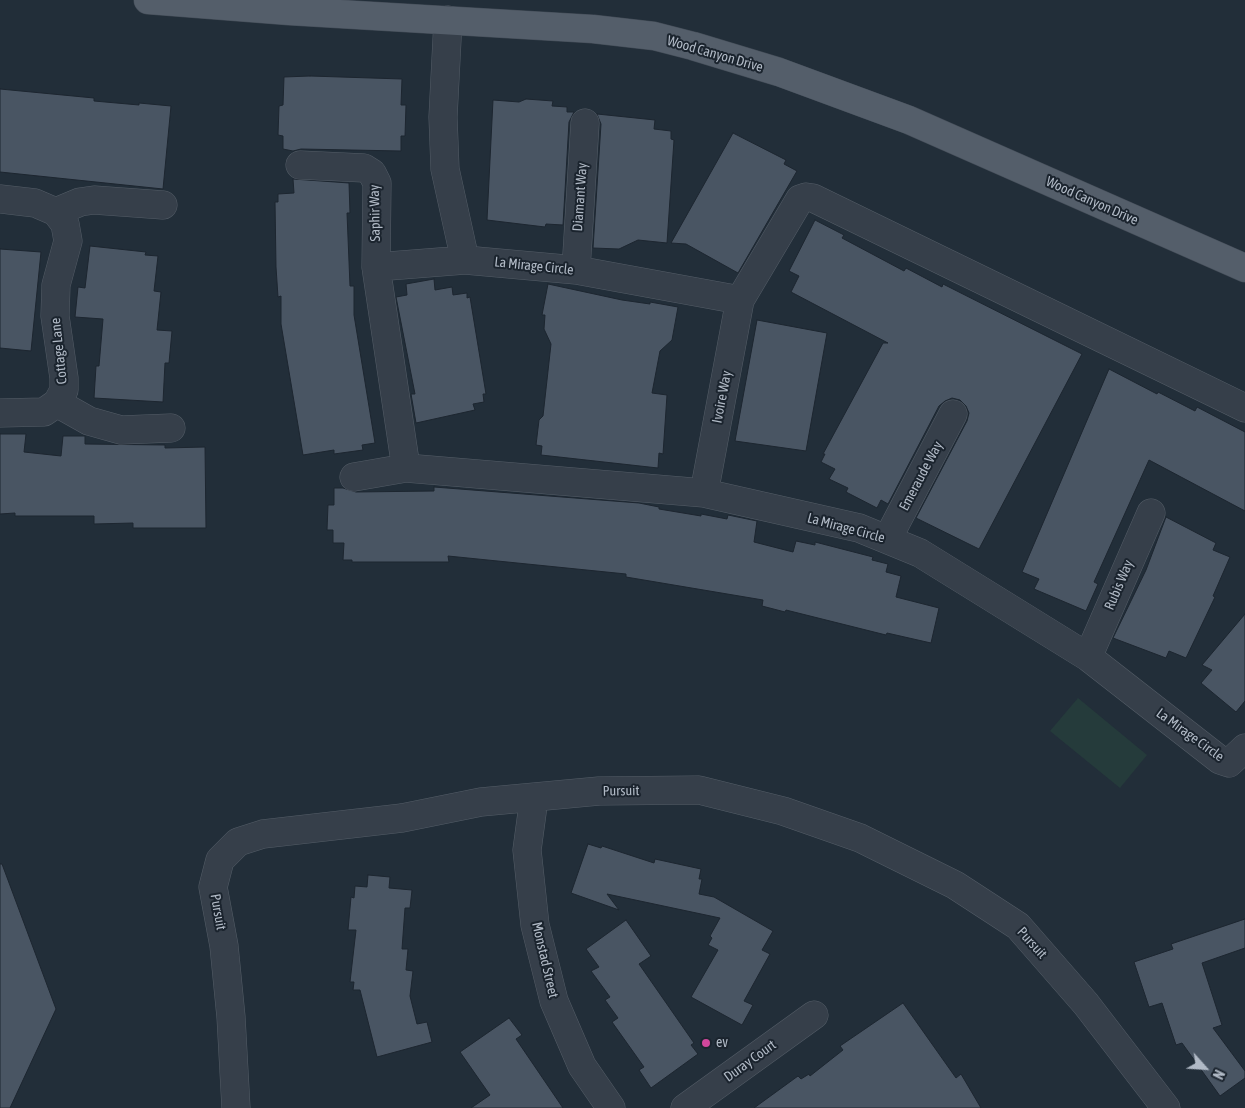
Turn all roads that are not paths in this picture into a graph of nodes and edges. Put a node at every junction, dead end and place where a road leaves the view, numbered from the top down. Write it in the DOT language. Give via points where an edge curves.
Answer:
graph roads {
  1 [pos="148,0"];
  2 [pos="448,20"];
  3 [pos="585,123"];
  4 [pos="300,165"];
  5 [pos="0,199"];
  6 [pos="163,205"];
  7 [pos="56,212"];
  8 [pos="465,260"];
  9 [pos="376,267"];
  10 [pos="1245,268"];
  11 [pos="576,270"];
  12 [pos="740,300"];
  13 [pos="58,403"];
  14 [pos="1245,408"];
  15 [pos="0,413"];
  16 [pos="954,414"];
  17 [pos="171,428"];
  18 [pos="406,468"];
  19 [pos="354,477"];
  20 [pos="704,493"];
  21 [pos="1150,513"];
  22 [pos="888,538"];
  23 [pos="1088,657"];
  24 [pos="1245,748"];
  25 [pos="534,798"];
  26 [pos="814,1015"];
  27 [pos="236,1108"];
  28 [pos="610,1108"];
  29 [pos="685,1108"];
  30 [pos="1166,1108"];
  1 -- 2 [label="main road, Wood Canyon Drive"];
  2 -- 8 [label="street" via="443,117 445,169"];
  2 -- 10 [label="main road, Wood Canyon Drive" via="654,36 779,72 909,120"];
  3 -- 11 [label="street, Diamant Way"];
  4 -- 9 [label="street, Saphir Way" via="364,168 372,173 377,183"];
  5 -- 7 [label="street" via="35,203"];
  6 -- 7 [label="street" via="94,200"];
  7 -- 13 [label="street, Cottage Lane" via="65,224 68,241 56,285 55,316 64,378 64,390"];
  8 -- 9 [label="street, La Mirage Circle"];
  8 -- 11 [label="street, La Mirage Circle"];
  9 -- 18 [label="street"];
  11 -- 12 [label="street, La Mirage Circle"];
  12 -- 14 [label="street" via="800,199 813,198"];
  12 -- 20 [label="street, Ivoire Way"];
  13 -- 15 [label="street, Cottage Lane" via="44,412"];
  13 -- 17 [label="street, Cottage Lane" via="89,421 121,430"];
  16 -- 22 [label="street, Emeraude Way"];
  18 -- 19 [label="street, La Mirage Circle"];
  18 -- 20 [label="street, La Mirage Circle"];
  20 -- 22 [label="street, La Mirage Circle" via="859,528"];
  21 -- 23 [label="street, Rubis Way"];
  22 -- 23 [label="street, La Mirage Circle" via="920,553"];
  23 -- 24 [label="street, La Mirage Circle" via="1220,760 1229,763"];
  25 -- 27 [label="street, Pursuit" via="481,802 402,818 263,834 238,842 220,860 214,887 224,946"];
  25 -- 28 [label="street, Monstad Street" via="527,850 536,925 552,992 582,1066"];
  25 -- 30 [label="street, Pursuit" via="599,791 699,790 783,811 860,838 947,880 1018,926 1086,1004"];
  26 -- 29 [label="street, Duray Court"];
}
